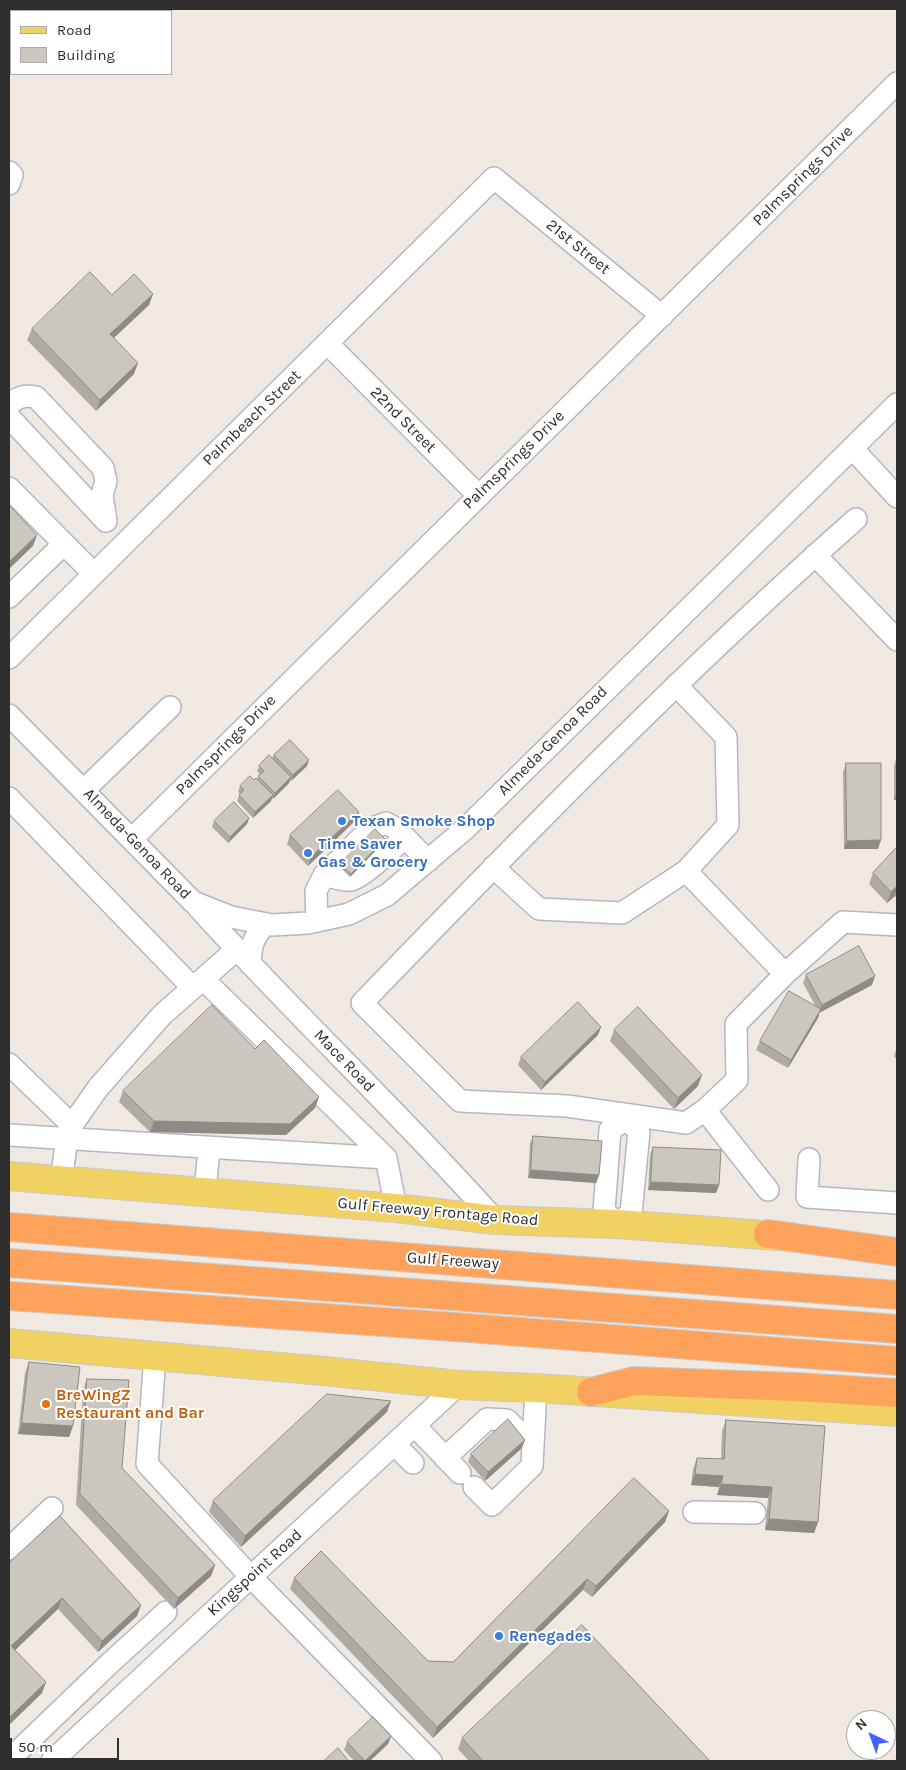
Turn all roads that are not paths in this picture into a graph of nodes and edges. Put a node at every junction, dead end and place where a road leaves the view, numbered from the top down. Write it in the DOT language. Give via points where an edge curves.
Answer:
graph roads {
  1 [pos="897,83"];
  2 [pos="9,172"];
  3 [pos="494,178"];
  4 [pos="9,184"];
  5 [pos="662,316"];
  6 [pos="328,344"];
  7 [pos="897,404"];
  8 [pos="9,405"];
  9 [pos="9,417"];
  10 [pos="852,448"];
  11 [pos="9,488"];
  12 [pos="478,495"];
  13 [pos="897,498"];
  14 [pos="856,519"];
  15 [pos="106,521"];
  16 [pos="124,543"];
  17 [pos="64,544"];
  18 [pos="816,555"];
  19 [pos="93,573"];
  20 [pos="9,597"];
  21 [pos="897,640"];
  22 [pos="9,658"];
  23 [pos="676,685"];
  24 [pos="170,707"];
  25 [pos="9,715"];
  26 [pos="84,790"];
  27 [pos="9,798"];
  28 [pos="405,837"];
  29 [pos="132,839"];
  30 [pos="428,861"];
  31 [pos="493,867"];
  32 [pos="686,871"];
  33 [pos="324,875"];
  34 [pos="193,902"];
  35 [pos="317,921"];
  36 [pos="265,924"];
  37 [pos="897,925"];
  38 [pos="243,957"];
  39 [pos="785,974"];
  40 [pos="198,984"];
  41 [pos="9,1064"];
  42 [pos="705,1110"];
  43 [pos="627,1117"];
  44 [pos="70,1132"];
  45 [pos="9,1135"];
  46 [pos="209,1148"];
  47 [pos="386,1158"];
  48 [pos="808,1159"];
  49 [pos="9,1176"];
  50 [pos="61,1180"];
  51 [pos="768,1190"];
  52 [pos="205,1192"];
  53 [pos="897,1203"];
  54 [pos="396,1208"];
  55 [pos="495,1220"];
  56 [pos="618,1224"];
  57 [pos="9,1227"];
  58 [pos="768,1234"];
  59 [pos="897,1244"];
  60 [pos="897,1252"];
  61 [pos="9,1263"];
  62 [pos="897,1295"];
  63 [pos="9,1296"];
  64 [pos="897,1329"];
  65 [pos="9,1343"];
  66 [pos="155,1356"];
  67 [pos="897,1361"];
  68 [pos="458,1385"];
  69 [pos="536,1388"];
  70 [pos="591,1392"];
  71 [pos="897,1393"];
  72 [pos="897,1412"];
  73 [pos="415,1426"];
  74 [pos="395,1445"];
  75 [pos="533,1445"];
  76 [pos="446,1458"];
  77 [pos="412,1463"];
  78 [pos="52,1508"];
  79 [pos="694,1512"];
  80 [pos="755,1513"];
  81 [pos="9,1549"];
  82 [pos="250,1576"];
  83 [pos="166,1612"];
  84 [pos="9,1760"];
  85 [pos="52,1761"];
  86 [pos="432,1761"];
  1 -- 5 [label="street, Palmsprings Drive"];
  2 -- 4 [label="street" via="12,175"];
  3 -- 5 [label="street, 21st Street"];
  3 -- 6 [label="street, Palmbeach Street"];
  5 -- 12 [label="street, Palmsprings Drive"];
  6 -- 12 [label="street, 22nd Street"];
  6 -- 16 [label="street, Palmbeach Street"];
  7 -- 10 [label="street, Almeda-Genoa Road"];
  8 -- 15 [label="street" via="16,398 36,397 103,468 106,481 102,495"];
  9 -- 15 [label="street"];
  10 -- 13 [label="street"];
  10 -- 30 [label="street, Almeda-Genoa Road" via="465,829"];
  11 -- 17 [label="street"];
  12 -- 29 [label="street, Palmsprings Drive"];
  14 -- 18 [label="street"];
  15 -- 16 [label="street"];
  16 -- 19 [label="street, Palmbeach Street"];
  17 -- 19 [label="street"];
  17 -- 20 [label="street"];
  18 -- 21 [label="street"];
  18 -- 23 [label="street"];
  19 -- 22 [label="street, Palmbeach Street"];
  23 -- 31 [label="street"];
  23 -- 32 [label="street" via="726,737 728,825"];
  24 -- 26 [label="street"];
  25 -- 26 [label="street, Almeda-Genoa Road"];
  26 -- 29 [label="street, Almeda-Genoa Road"];
  27 -- 40 [label="street"];
  28 -- 30 [label="street"];
  28 -- 33 [label="street" via="353,880"];
  28 -- 33 [label="street" via="386,823 370,829"];
  29 -- 34 [label="street, Almeda-Genoa Road"];
  30 -- 35 [label="street, Almeda-Genoa Road" via="387,894 349,914"];
  31 -- 32 [label="street" via="539,910 622,913"];
  31 -- 43 [label="street" via="362,1003 460,1101 566,1106"];
  32 -- 39 [label="street"];
  33 -- 35 [label="street" via="316,891"];
  34 -- 36 [label="street, Almeda-Genoa Road" via="231,917"];
  34 -- 38 [label="street, Mace Road"];
  35 -- 36 [label="street, Almeda-Genoa Road"];
  36 -- 38 [label="street"];
  37 -- 39 [label="street" via="843,922"];
  38 -- 40 [label="street"];
  38 -- 55 [label="street, Mace Road"];
  39 -- 42 [label="street" via="736,1024 737,1080"];
  40 -- 44 [label="street" via="162,1015 134,1046 98,1088"];
  40 -- 47 [label="street"];
  41 -- 44 [label="street"];
  42 -- 43 [label="street" via="686,1123"];
  42 -- 51 [label="street"];
  43 -- 56 [label="street" via="639,1132 631,1213"];
  43 -- 56 [label="street" via="610,1130 606,1170 604,1211"];
  44 -- 45 [label="street"];
  44 -- 46 [label="street"];
  44 -- 50 [label="street"];
  46 -- 47 [label="street"];
  46 -- 52 [label="street"];
  47 -- 54 [label="street"];
  48 -- 53 [label="street" via="806,1197"];
  49 -- 50 [label="main road, Gulf Freeway Frontage Road"];
  50 -- 52 [label="main road, Gulf Freeway Frontage Road"];
  52 -- 54 [label="main road, Gulf Freeway Frontage Road"];
  54 -- 55 [label="main road, Gulf Freeway Frontage Road"];
  55 -- 56 [label="main road, Gulf Freeway Frontage Road"];
  56 -- 58 [label="main road, Gulf Freeway Frontage Road"];
  57 -- 62 [label="highway, Gulf Freeway"];
  58 -- 59 [label="main road, Gulf Freeway Frontage Road"];
  58 -- 60 [label="highway"];
  61 -- 64 [label="highway"];
  63 -- 67 [label="highway"];
  65 -- 66 [label="main road"];
  66 -- 68 [label="main road"];
  66 -- 82 [label="street" via="147,1464"];
  68 -- 69 [label="main road"];
  68 -- 73 [label="street, Kingspoint Road"];
  69 -- 70 [label="main road"];
  69 -- 75 [label="street"];
  70 -- 71 [label="highway" via="634,1381"];
  70 -- 72 [label="main road"];
  73 -- 74 [label="street, Kingspoint Road"];
  73 -- 76 [label="street"];
  74 -- 77 [label="street"];
  74 -- 82 [label="street, Kingspoint Road"];
  75 -- 76 [label="street" via="507,1420 487,1419"];
  75 -- 76 [label="street" via="532,1466 492,1505"];
  78 -- 81 [label="street"];
  79 -- 80 [label="street"];
  82 -- 85 [label="street, Kingspoint Road"];
  82 -- 86 [label="street"];
  83 -- 84 [label="street"];
}
